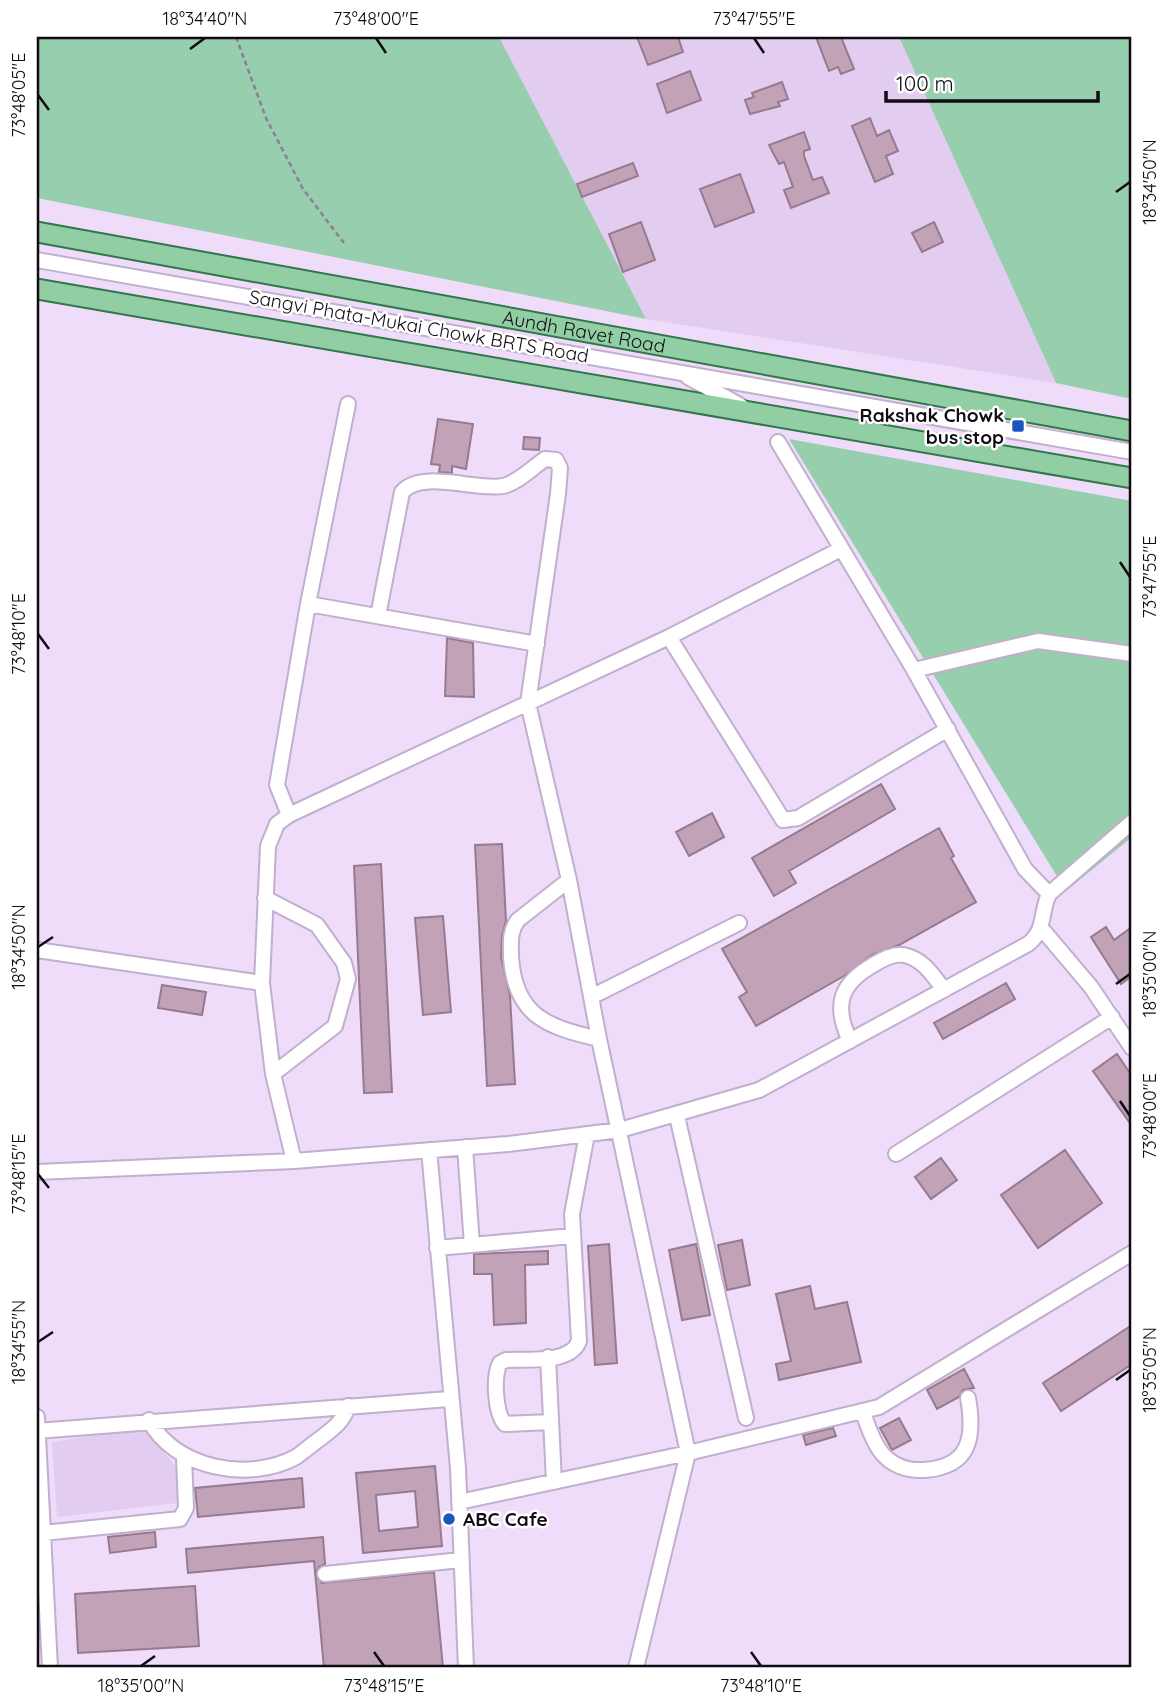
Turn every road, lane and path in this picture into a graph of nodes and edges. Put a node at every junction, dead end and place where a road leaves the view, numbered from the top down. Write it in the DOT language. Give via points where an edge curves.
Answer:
graph roads {
  1 [pos="236,37"];
  2 [pos="37,232"];
  3 [pos="344,243"];
  4 [pos="37,260"];
  5 [pos="37,289"];
  6 [pos="678,371"];
  7 [pos="348,404"];
  8 [pos="756,414"];
  9 [pos="1132,431"];
  10 [pos="778,442"];
  11 [pos="1132,452"];
  12 [pos="1132,478"];
  13 [pos="841,549"];
  14 [pos="308,604"];
  15 [pos="378,616"];
  16 [pos="669,637"];
  17 [pos="537,644"];
  18 [pos="1132,654"];
  19 [pos="914,670"];
  20 [pos="528,703"];
  21 [pos="948,729"];
  22 [pos="289,815"];
  23 [pos="1132,822"];
  24 [pos="569,880"];
  25 [pos="1049,894"];
  26 [pos="265,898"];
  27 [pos="739,923"];
  28 [pos="1042,929"];
  29 [pos="37,950"];
  30 [pos="262,983"];
  31 [pos="944,990"];
  32 [pos="591,997"];
  33 [pos="1112,1017"];
  34 [pos="599,1039"];
  35 [pos="850,1041"];
  36 [pos="1132,1048"];
  37 [pos="273,1074"];
  38 [pos="677,1116"];
  39 [pos="620,1130"];
  40 [pos="587,1134"];
  41 [pos="465,1147"];
  42 [pos="429,1150"];
  43 [pos="896,1154"];
  44 [pos="294,1161"];
  45 [pos="37,1172"];
  46 [pos="572,1236"];
  47 [pos="472,1245"];
  48 [pos="437,1248"];
  49 [pos="1132,1253"];
  50 [pos="548,1357"];
  51 [pos="968,1398"];
  52 [pos="449,1399"];
  53 [pos="348,1405"];
  54 [pos="863,1413"];
  55 [pos="37,1417"];
  56 [pos="746,1418"];
  57 [pos="149,1420"];
  58 [pos="551,1422"];
  59 [pos="37,1431"];
  60 [pos="688,1453"];
  61 [pos="184,1457"];
  62 [pos="554,1482"];
  63 [pos="459,1502"];
  64 [pos="43,1532"];
  65 [pos="461,1560"];
  66 [pos="325,1574"];
  67 [pos="50,1668"];
  68 [pos="466,1668"];
  69 [pos="636,1668"];
  1 -- 3 [label="path" via="266,118 303,189"];
  2 -- 9 [label="main road, Aundh Ravet Road"];
  4 -- 6 [label="lane, Sangvi Phata-Mukai Chowk BRTS Road"];
  5 -- 8 [label="main road"];
  6 -- 8 [label="lane"];
  6 -- 11 [label="lane, Sangvi Phata-Mukai Chowk BRTS Road"];
  7 -- 14 [label="lane"];
  8 -- 12 [label="main road"];
  10 -- 13 [label="lane"];
  13 -- 16 [label="lane"];
  13 -- 19 [label="lane"];
  14 -- 15 [label="lane"];
  14 -- 22 [label="lane" via="277,785"];
  15 -- 17 [label="lane"];
  15 -- 17 [label="lane" via="402,492 407,486 423,482 507,485 551,458 560,468"];
  16 -- 20 [label="lane"];
  16 -- 21 [label="lane" via="783,820 798,818"];
  17 -- 20 [label="lane"];
  18 -- 19 [label="lane" via="1038,641"];
  19 -- 21 [label="lane"];
  20 -- 22 [label="lane"];
  20 -- 24 [label="lane"];
  21 -- 25 [label="lane" via="1025,869"];
  22 -- 26 [label="lane" via="271,835"];
  23 -- 25 [label="lane"];
  24 -- 32 [label="lane"];
  24 -- 34 [label="lane" via="517,920 512,928 512,969 528,1010 558,1029"];
  25 -- 28 [label="lane"];
  26 -- 30 [label="lane"];
  26 -- 37 [label="lane" via="317,925 344,964 348,979 335,1026"];
  27 -- 32 [label="lane"];
  28 -- 31 [label="lane" via="1028,944"];
  28 -- 33 [label="lane"];
  29 -- 30 [label="lane"];
  30 -- 37 [label="lane"];
  31 -- 35 [label="lane"];
  31 -- 35 [label="lane" via="925,965 902,954 882,959 851,978 840,1001"];
  32 -- 34 [label="lane"];
  33 -- 36 [label="lane"];
  33 -- 43 [label="lane"];
  34 -- 39 [label="lane"];
  35 -- 38 [label="lane" via="759,1090"];
  37 -- 44 [label="lane"];
  38 -- 39 [label="lane"];
  38 -- 56 [label="lane"];
  39 -- 40 [label="lane"];
  39 -- 60 [label="lane"];
  40 -- 41 [label="lane"];
  40 -- 46 [label="lane"];
  41 -- 42 [label="lane"];
  41 -- 47 [label="lane"];
  42 -- 44 [label="lane"];
  42 -- 48 [label="lane"];
  44 -- 45 [label="lane"];
  46 -- 47 [label="lane"];
  46 -- 50 [label="lane" via="579,1341 572,1352"];
  47 -- 48 [label="lane"];
  48 -- 52 [label="lane"];
  49 -- 54 [label="lane" via="891,1401"];
  50 -- 58 [label="lane"];
  50 -- 58 [label="lane" via="506,1360 496,1371 499,1414 505,1424"];
  51 -- 54 [label="lane" via="972,1431 966,1447 957,1462 940,1469 897,1465 881,1452"];
  52 -- 53 [label="lane"];
  52 -- 63 [label="lane"];
  53 -- 57 [label="lane"];
  53 -- 61 [label="lane" via="342,1421 287,1460 250,1469"];
  54 -- 60 [label="lane"];
  55 -- 59 [label="lane"];
  57 -- 59 [label="lane"];
  57 -- 61 [label="lane" via="158,1436"];
  58 -- 62 [label="lane"];
  59 -- 64 [label="lane"];
  60 -- 62 [label="lane"];
  60 -- 69 [label="lane"];
  61 -- 64 [label="lane" via="186,1508 180,1519"];
  62 -- 63 [label="lane"];
  63 -- 65 [label="lane"];
  64 -- 67 [label="lane"];
  65 -- 66 [label="lane"];
  65 -- 68 [label="lane"];
}
